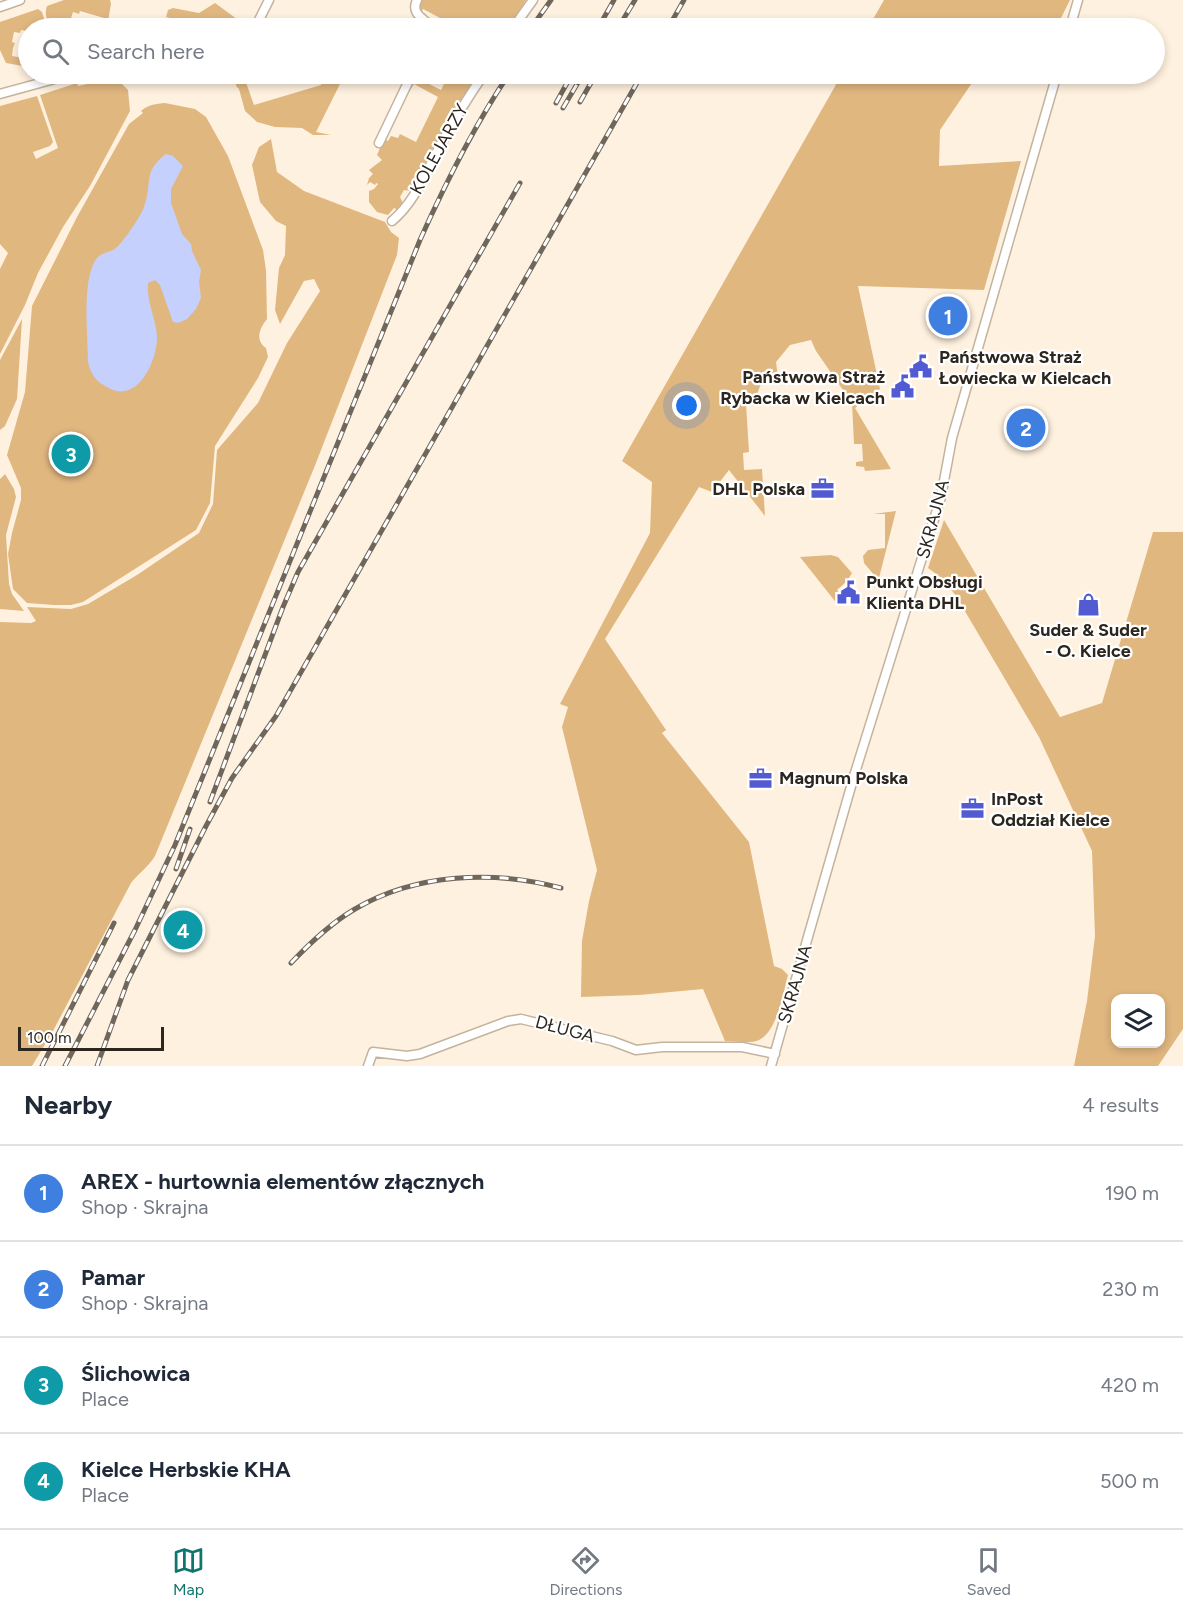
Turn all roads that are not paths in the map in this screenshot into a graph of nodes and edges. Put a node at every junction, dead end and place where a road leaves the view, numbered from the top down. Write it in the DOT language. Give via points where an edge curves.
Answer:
graph roads {
  1 [pos="20,0"];
  2 [pos="269,0"];
  3 [pos="417,0"];
  4 [pos="533,0"];
  5 [pos="1078,0"];
  6 [pos="0,7"];
  7 [pos="260,18"];
  8 [pos="422,18"];
  9 [pos="520,18"];
  10 [pos="1073,18"];
  11 [pos="36,84"];
  12 [pos="407,84"];
  13 [pos="478,84"];
  14 [pos="1054,84"];
  15 [pos="0,94"];
  16 [pos="379,143"];
  17 [pos="392,222"];
  18 [pos="775,1054"];
  19 [pos="368,1066"];
  20 [pos="771,1066"];
  1 -- 6 [label="street"];
  2 -- 7 [label="street"];
  3 -- 8 [label="street" via="415,11"];
  4 -- 9 [label="street"];
  5 -- 10 [label="street"];
  11 -- 15 [label="street"];
  12 -- 16 [label="street"];
  13 -- 17 [label="street, KOLEJARZY" via="420,186"];
  14 -- 18 [label="street, SKRAJNA" via="952,438 941,497 861,753"];
  18 -- 19 [label="street, DŁUGA" via="742,1047 636,1050 521,1019 413,1056 373,1052"];
  18 -- 20 [label="street, SKRAJNA"];
}
